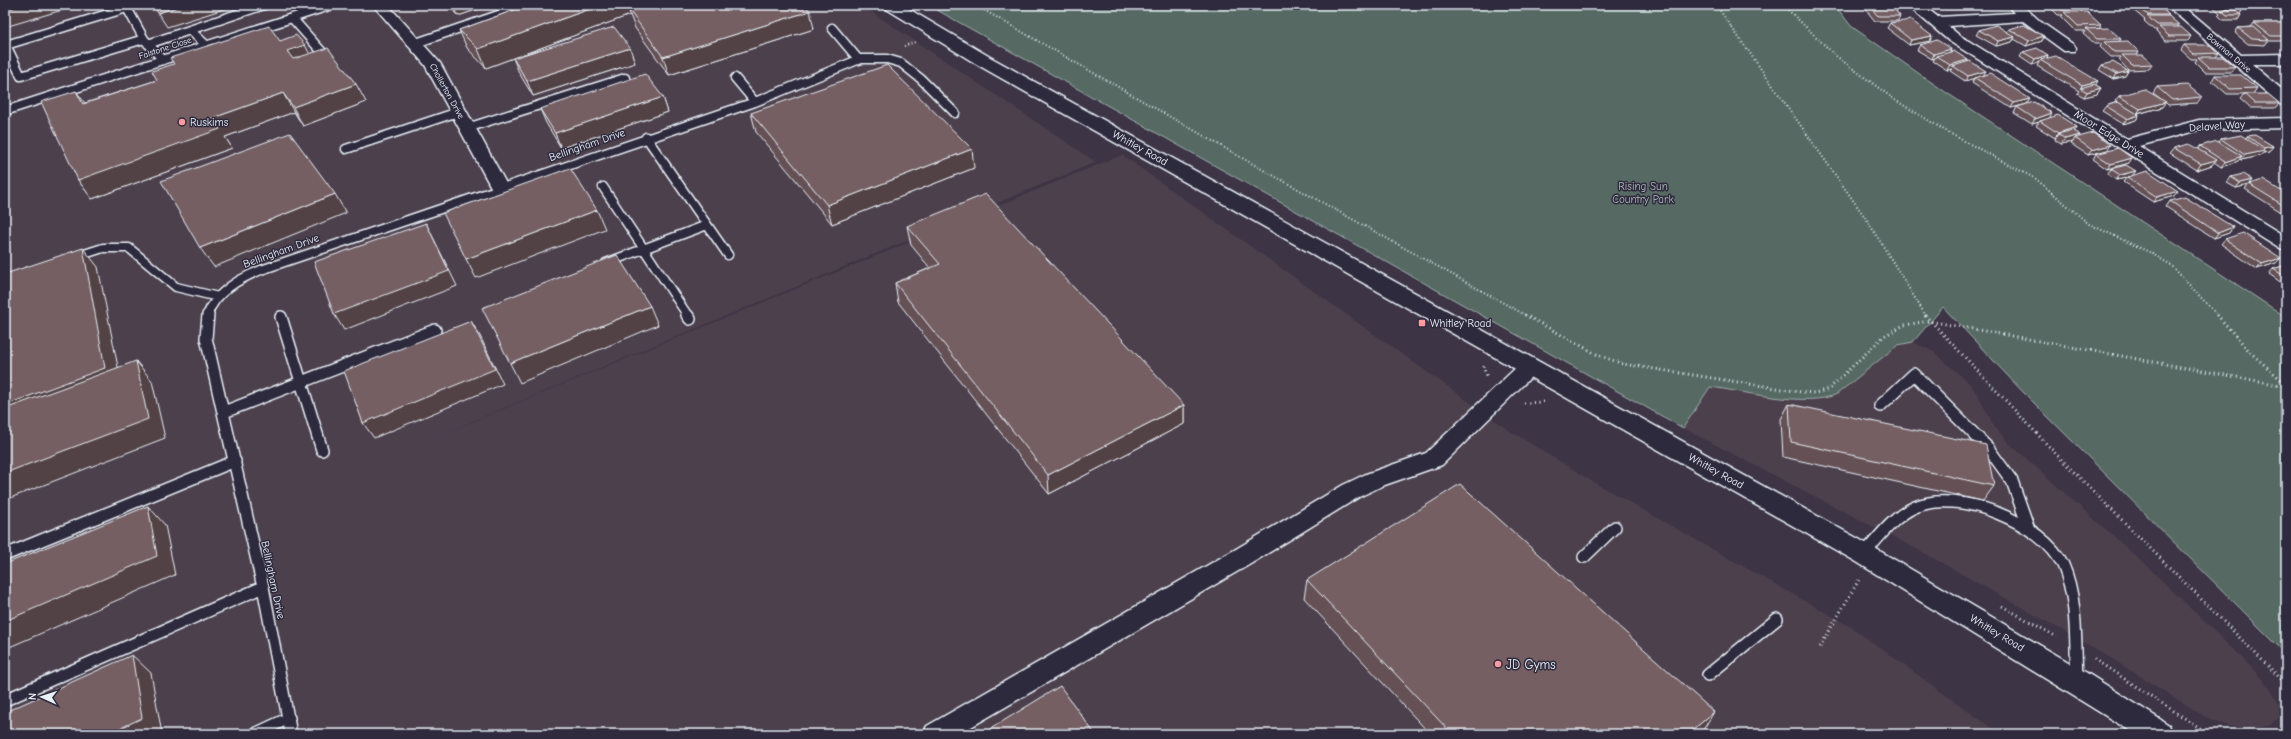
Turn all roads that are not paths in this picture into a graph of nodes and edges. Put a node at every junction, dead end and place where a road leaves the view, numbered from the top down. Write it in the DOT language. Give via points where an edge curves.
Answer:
graph roads {
  1 [pos="264,5"];
  2 [pos="332,5"];
  3 [pos="380,5"];
  4 [pos="528,5"];
  5 [pos="891,5"];
  6 [pos="1914,5"];
  7 [pos="2014,5"];
  8 [pos="2173,5"];
  9 [pos="2026,17"];
  10 [pos="292,18"];
  11 [pos="1933,22"];
  12 [pos="832,28"];
  13 [pos="190,30"];
  14 [pos="146,41"];
  15 [pos="416,43"];
  16 [pos="207,46"];
  17 [pos="2069,48"];
  18 [pos="323,53"];
  19 [pos="2286,59"];
  20 [pos="163,60"];
  21 [pos="859,60"];
  22 [pos="2237,60"];
  23 [pos="625,78"];
  24 [pos="735,78"];
  25 [pos="2286,101"];
  26 [pos="755,102"];
  27 [pos="5,111"];
  28 [pos="458,112"];
  29 [pos="955,113"];
  30 [pos="2286,123"];
  31 [pos="467,128"];
  32 [pos="646,137"];
  33 [pos="2126,144"];
  34 [pos="346,149"];
  35 [pos="603,186"];
  36 [pos="499,187"];
  37 [pos="707,225"];
  38 [pos="2286,245"];
  39 [pos="645,248"];
  40 [pos="728,255"];
  41 [pos="66,260"];
  42 [pos="600,265"];
  43 [pos="218,297"];
  44 [pos="281,317"];
  45 [pos="690,319"];
  46 [pos="435,330"];
  47 [pos="1529,367"];
  48 [pos="301,381"];
  49 [pos="1880,406"];
  50 [pos="224,412"];
  51 [pos="322,450"];
  52 [pos="235,461"];
  53 [pos="1615,527"];
  54 [pos="2029,529"];
  55 [pos="5,555"];
  56 [pos="1584,557"];
  57 [pos="1864,563"];
  58 [pos="263,587"];
  59 [pos="1777,619"];
  60 [pos="1708,676"];
  61 [pos="2077,682"];
  62 [pos="5,700"];
  63 [pos="289,718"];
  64 [pos="255,734"];
  65 [pos="292,734"];
  66 [pos="936,734"];
  67 [pos="2159,734"];
  1 -- 13 [label="lane"];
  2 -- 10 [label="lane, Falstone Close"];
  3 -- 15 [label="street, Chollerton Drive"];
  4 -- 15 [label="lane"];
  5 -- 47 [label="main road, Whitley Road" via="984,61"];
  6 -- 11 [label="street, Moor Edge Drive"];
  7 -- 9 [label="street"];
  8 -- 22 [label="street, Bowman Drive"];
  9 -- 11 [label="street"];
  9 -- 17 [label="street"];
  10 -- 16 [label="lane, Falstone Close"];
  10 -- 18 [label="lane"];
  11 -- 33 [label="street, Moor Edge Drive" via="1954,38"];
  12 -- 21 [label="lane"];
  13 -- 14 [label="lane"];
  13 -- 16 [label="lane"];
  14 -- 14 [label="lane" via="21,76 6,45 126,8"];
  14 -- 20 [label="lane"];
  15 -- 28 [label="street, Chollerton Drive" via="432,63"];
  16 -- 20 [label="lane, Falstone Close"];
  19 -- 22 [label="street"];
  20 -- 27 [label="lane, Falstone Close"];
  21 -- 26 [label="lane, Bellingham Drive" via="835,67 795,87"];
  21 -- 29 [label="lane, Bellingham Drive" via="901,63"];
  22 -- 25 [label="street, Bowman Drive"];
  23 -- 31 [label="lane"];
  24 -- 26 [label="lane"];
  26 -- 32 [label="lane, Bellingham Drive"];
  28 -- 31 [label="street, Chollerton Drive"];
  28 -- 34 [label="lane"];
  30 -- 33 [label="street, Delavel Way" via="2199,125"];
  31 -- 36 [label="street, Chollerton Drive"];
  32 -- 36 [label="lane, Bellingham Drive"];
  32 -- 37 [label="lane"];
  33 -- 38 [label="street, Moor Edge Drive"];
  35 -- 39 [label="lane"];
  36 -- 43 [label="lane, Bellingham Drive" via="261,270 238,282"];
  37 -- 39 [label="lane"];
  37 -- 40 [label="lane"];
  39 -- 42 [label="lane"];
  39 -- 45 [label="lane"];
  41 -- 43 [label="lane" via="103,248 129,248 176,287"];
  43 -- 50 [label="lane, Bellingham Drive" via="204,326"];
  44 -- 48 [label="lane"];
  46 -- 48 [label="lane"];
  47 -- 57 [label="main road, Whitley Road"];
  47 -- 66 [label="street" via="1434,459 1351,490 1244,556"];
  48 -- 50 [label="lane"];
  48 -- 51 [label="lane"];
  49 -- 54 [label="lane" via="1914,374 1988,448 2012,481"];
  50 -- 52 [label="lane, Bellingham Drive"];
  52 -- 55 [label="lane"];
  52 -- 58 [label="lane, Bellingham Drive"];
  53 -- 56 [label="lane"];
  54 -- 57 [label="lane" via="1992,512 1966,504 1934,502 1912,508 1901,516"];
  54 -- 61 [label="lane" via="2057,553 2069,583"];
  57 -- 61 [label="main road, Whitley Road"];
  58 -- 62 [label="lane"];
  58 -- 63 [label="lane, Bellingham Drive"];
  59 -- 60 [label="lane"];
  61 -- 67 [label="main road, Whitley Road"];
  63 -- 64 [label="lane"];
  63 -- 65 [label="lane, Bellingham Drive"];
}
